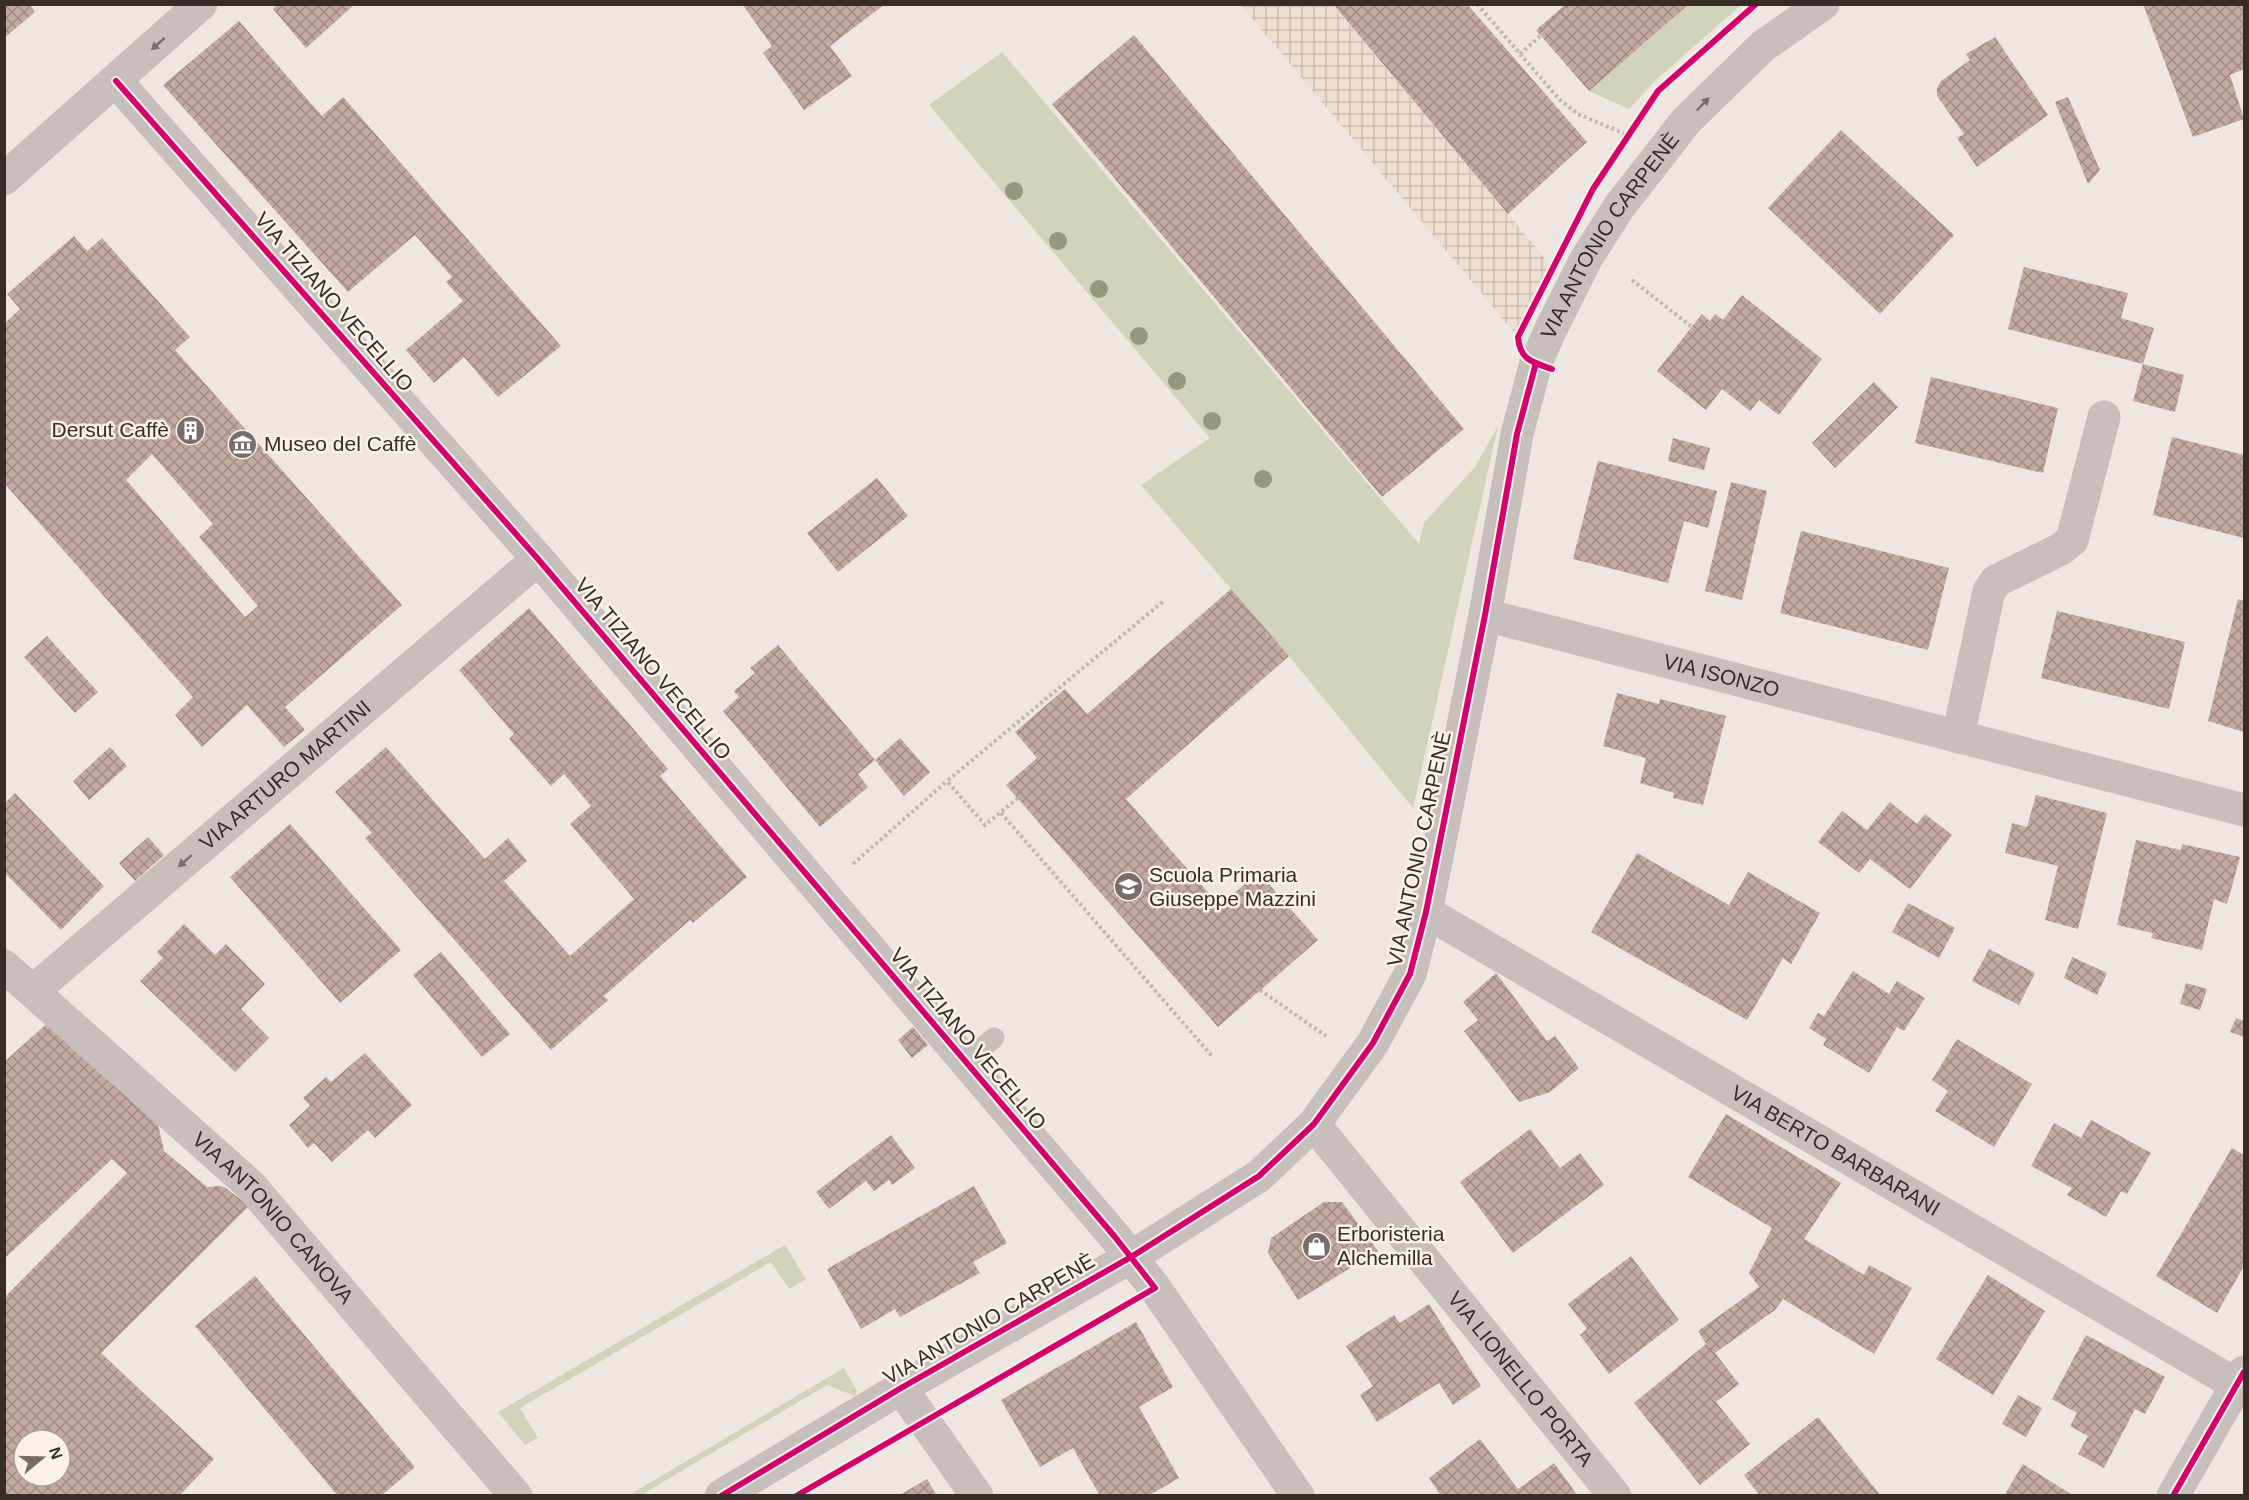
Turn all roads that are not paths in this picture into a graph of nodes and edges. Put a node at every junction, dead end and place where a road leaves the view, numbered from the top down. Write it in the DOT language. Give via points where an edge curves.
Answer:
graph roads {
  1 [pos="201,4"];
  2 [pos="1823,4"];
  3 [pos="116,81"];
  4 [pos="4,179"];
  5 [pos="2104,417"];
  6 [pos="538,559"];
  7 [pos="1485,615"];
  8 [pos="1958,737"];
  9 [pos="2244,810"];
  10 [pos="1426,912"];
  11 [pos="4,966"];
  12 [pos="33,991"];
  13 [pos="994,1038"];
  14 [pos="966,1061"];
  15 [pos="1314,1124"];
  16 [pos="1131,1257"];
  17 [pos="2242,1382"];
  18 [pos="901,1388"];
  19 [pos="516,1496"];
  20 [pos="721,1496"];
  21 [pos="977,1496"];
  22 [pos="1298,1496"];
  23 [pos="1615,1496"];
  24 [pos="2173,1496"];
  1 -- 3 [label="street, one-way"];
  7 -- 2 [label="street, VIA ANTONIO CARPENÈ, one-way" via="1528,389 1549,333 1586,259 1619,207 1686,121 1763,46"];
  3 -- 4 [label="street"];
  3 -- 6 [label="street, VIA TIZIANO VECELLIO"];
  5 -- 8 [label="street" via="2072,540 1996,581 1989,591"];
  6 -- 12 [label="street, VIA ARTURO MARTINI, one-way"];
  6 -- 14 [label="street, VIA TIZIANO VECELLIO"];
  7 -- 8 [label="street, VIA ISONZO"];
  7 -- 10 [label="street, VIA ANTONIO CARPENÈ"];
  8 -- 9 [label="street, VIA ISONZO"];
  10 -- 15 [label="street, VIA ANTONIO CARPENÈ" via="1410,974 1373,1043"];
  10 -- 17 [label="street, VIA BERTO BARBARANI"];
  11 -- 12 [label="street, VIA ANTONIO CANOVA"];
  12 -- 19 [label="street, VIA ANTONIO CANOVA" via="250,1185"];
  13 -- 14 [label="lane"];
  14 -- 16 [label="street, VIA TIZIANO VECELLIO"];
  15 -- 16 [label="street, VIA ANTONIO CARPENÈ" via="1259,1176"];
  15 -- 23 [label="street, VIA LIONELLO PORTA"];
  16 -- 18 [label="street, VIA ANTONIO CARPENÈ"];
  16 -- 22 [label="street, VIA TIZIANO VECELLIO"];
  17 -- 24 [label="street"];
  18 -- 20 [label="street, VIA ANTONIO CARPENÈ"];
  18 -- 21 [label="street"];
}
